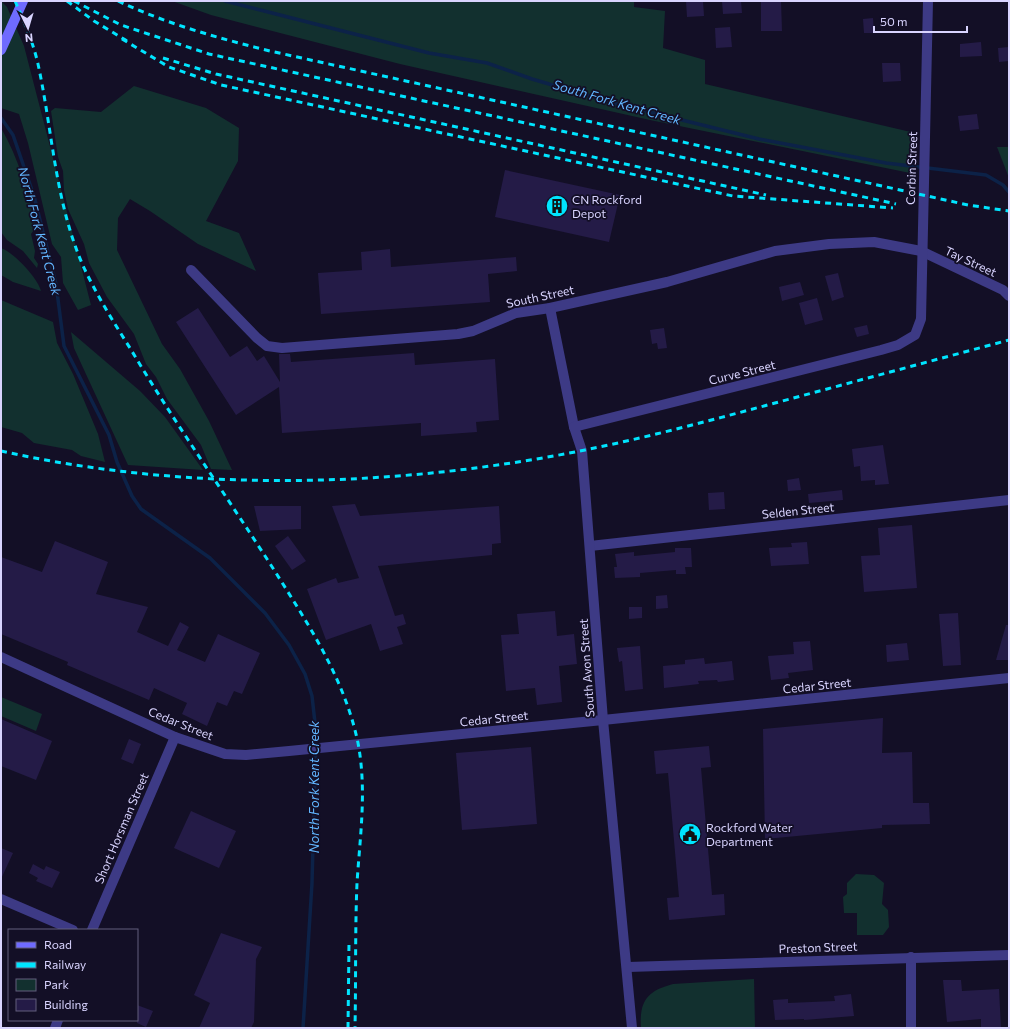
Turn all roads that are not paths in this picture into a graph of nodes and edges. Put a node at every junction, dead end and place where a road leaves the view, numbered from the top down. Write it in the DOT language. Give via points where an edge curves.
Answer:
graph roads {
  1 [pos="23,1"];
  2 [pos="928,1"];
  3 [pos="1,50"];
  4 [pos="921,252"];
  5 [pos="191,270"];
  6 [pos="1009,296"];
  7 [pos="550,308"];
  8 [pos="915,335"];
  9 [pos="574,427"];
  10 [pos="1009,500"];
  11 [pos="590,546"];
  12 [pos="1,658"];
  13 [pos="1009,678"];
  14 [pos="603,720"];
  15 [pos="175,737"];
  16 [pos="1,898"];
  17 [pos="71,929"];
  18 [pos="92,929"];
  19 [pos="1009,955"];
  20 [pos="911,957"];
  21 [pos="628,967"];
  22 [pos="632,1028"];
  23 [pos="911,1028"];
  1 -- 3 [label="main road"];
  2 -- 4 [label="street, Corbin Street"];
  4 -- 6 [label="street, Tay Street" via="1003,290"];
  4 -- 7 [label="street, South Street" via="874,242 829,244 775,251 667,282"];
  4 -- 8 [label="street, Corbin Street" via="921,319"];
  5 -- 7 [label="street, South Street" via="257,338 267,346 282,348 458,334 473,331 516,313"];
  7 -- 9 [label="street, South Avon Street"];
  8 -- 9 [label="street, Curve Street" via="898,345 882,350"];
  9 -- 11 [label="street, South Avon Street" via="582,451"];
  10 -- 11 [label="street, Selden Street"];
  11 -- 14 [label="street, South Avon Street"];
  12 -- 15 [label="street, Cedar Street"];
  13 -- 14 [label="street, Cedar Street"];
  14 -- 15 [label="street, Cedar Street" via="246,755 225,754"];
  14 -- 21 [label="street, South Avon Street"];
  15 -- 18 [label="street, Short Horsman Street"];
  16 -- 17 [label="street"];
  19 -- 20 [label="street, Preston Street"];
  20 -- 21 [label="street, Preston Street"];
  20 -- 23 [label="street"];
  21 -- 22 [label="street, South Avon Street"];
}
